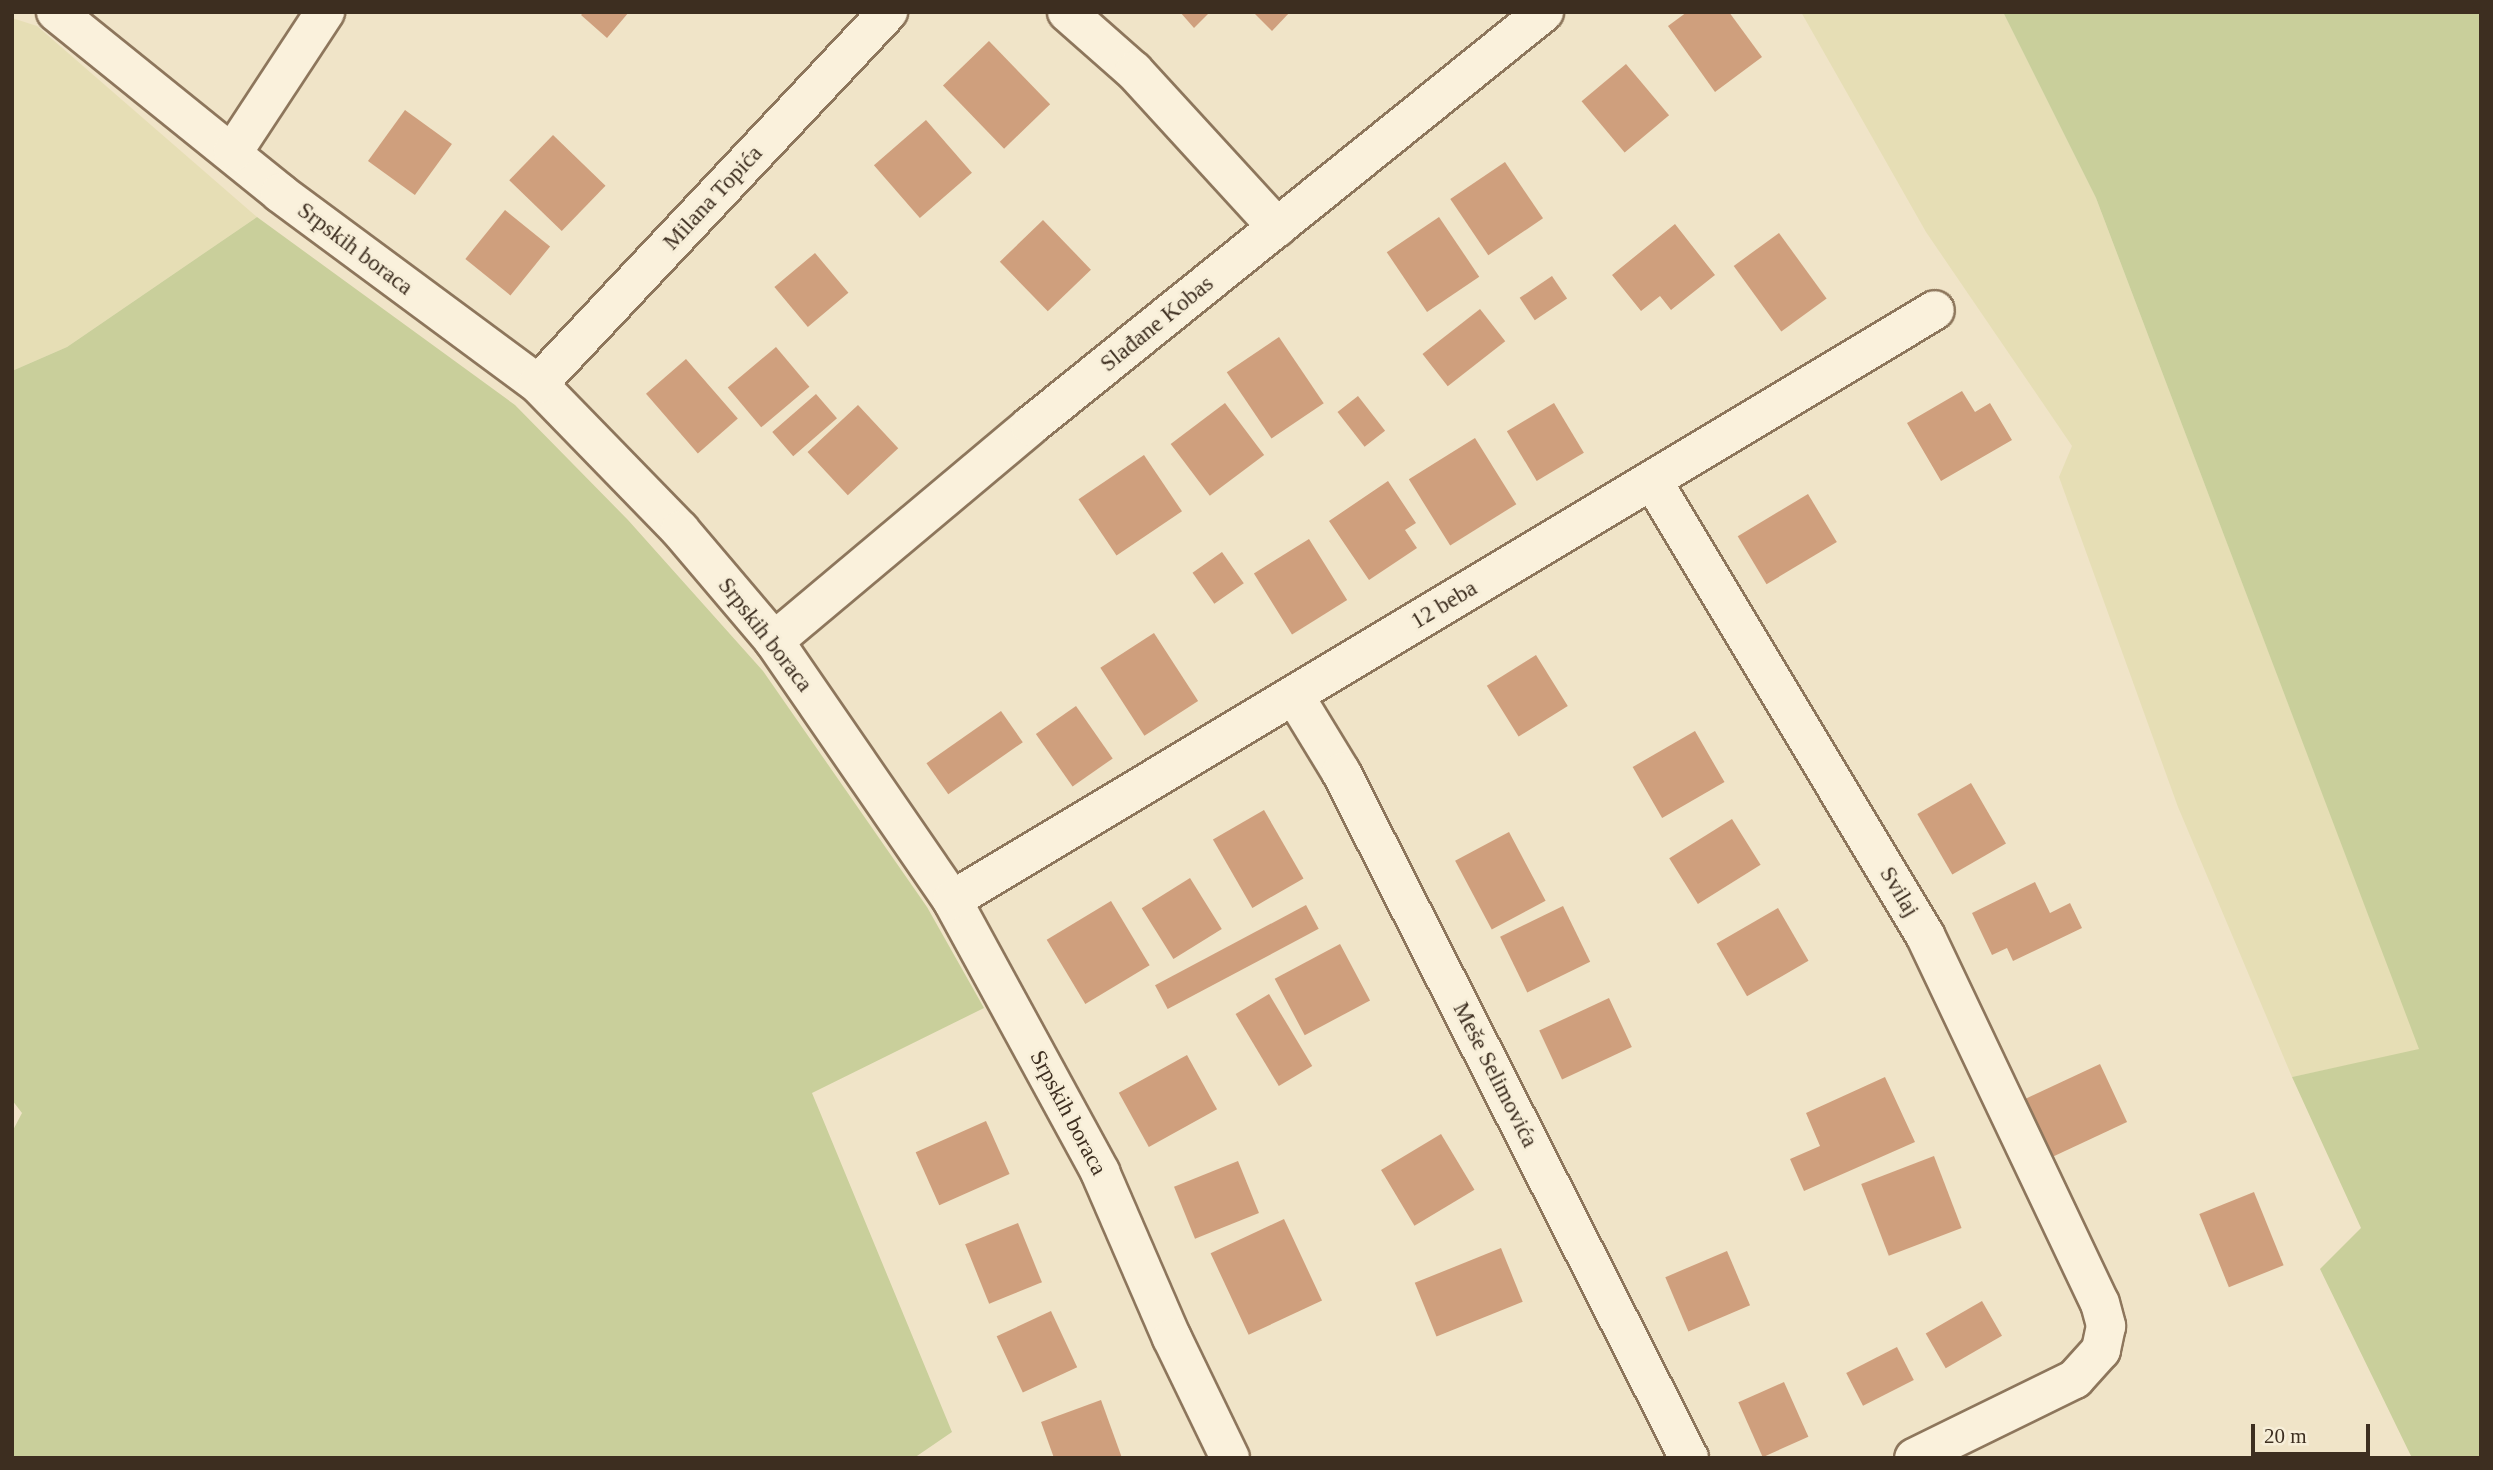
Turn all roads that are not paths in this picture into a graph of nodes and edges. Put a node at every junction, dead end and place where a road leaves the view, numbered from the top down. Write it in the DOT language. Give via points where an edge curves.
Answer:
graph roads {
  1 [pos="56,12"];
  2 [pos="325,12"];
  3 [pos="888,12"];
  4 [pos="1067,12"];
  5 [pos="1544,12"];
  6 [pos="233,152"];
  7 [pos="1277,227"];
  8 [pos="1935,310"];
  9 [pos="538,384"];
  10 [pos="1652,480"];
  11 [pos="774,641"];
  12 [pos="1294,695"];
  13 [pos="952,900"];
  14 [pos="1230,1458"];
  15 [pos="1689,1458"];
  16 [pos="1914,1458"];
  1 -- 6 [label="street, Srpskih boraca"];
  2 -- 6 [label="street"];
  3 -- 9 [label="street, Milana Topića"];
  4 -- 7 [label="street" via="1134,71"];
  5 -- 7 [label="street, Slađane Kobas"];
  6 -- 9 [label="street, Srpskih boraca"];
  7 -- 11 [label="street, Slađane Kobas"];
  8 -- 10 [label="street, 12 beba"];
  9 -- 11 [label="street, Srpskih boraca" via="680,530"];
  10 -- 12 [label="street, 12 beba"];
  10 -- 16 [label="street, Svilaj" via="1925,935 2100,1303 2106,1326 2101,1350 2076,1379"];
  11 -- 13 [label="street, Srpskih boraca"];
  12 -- 13 [label="street, 12 beba"];
  12 -- 15 [label="street, Meše Selimovića" via="1347,785"];
  13 -- 14 [label="street, Srpskih boraca" via="1100,1172"];
}
